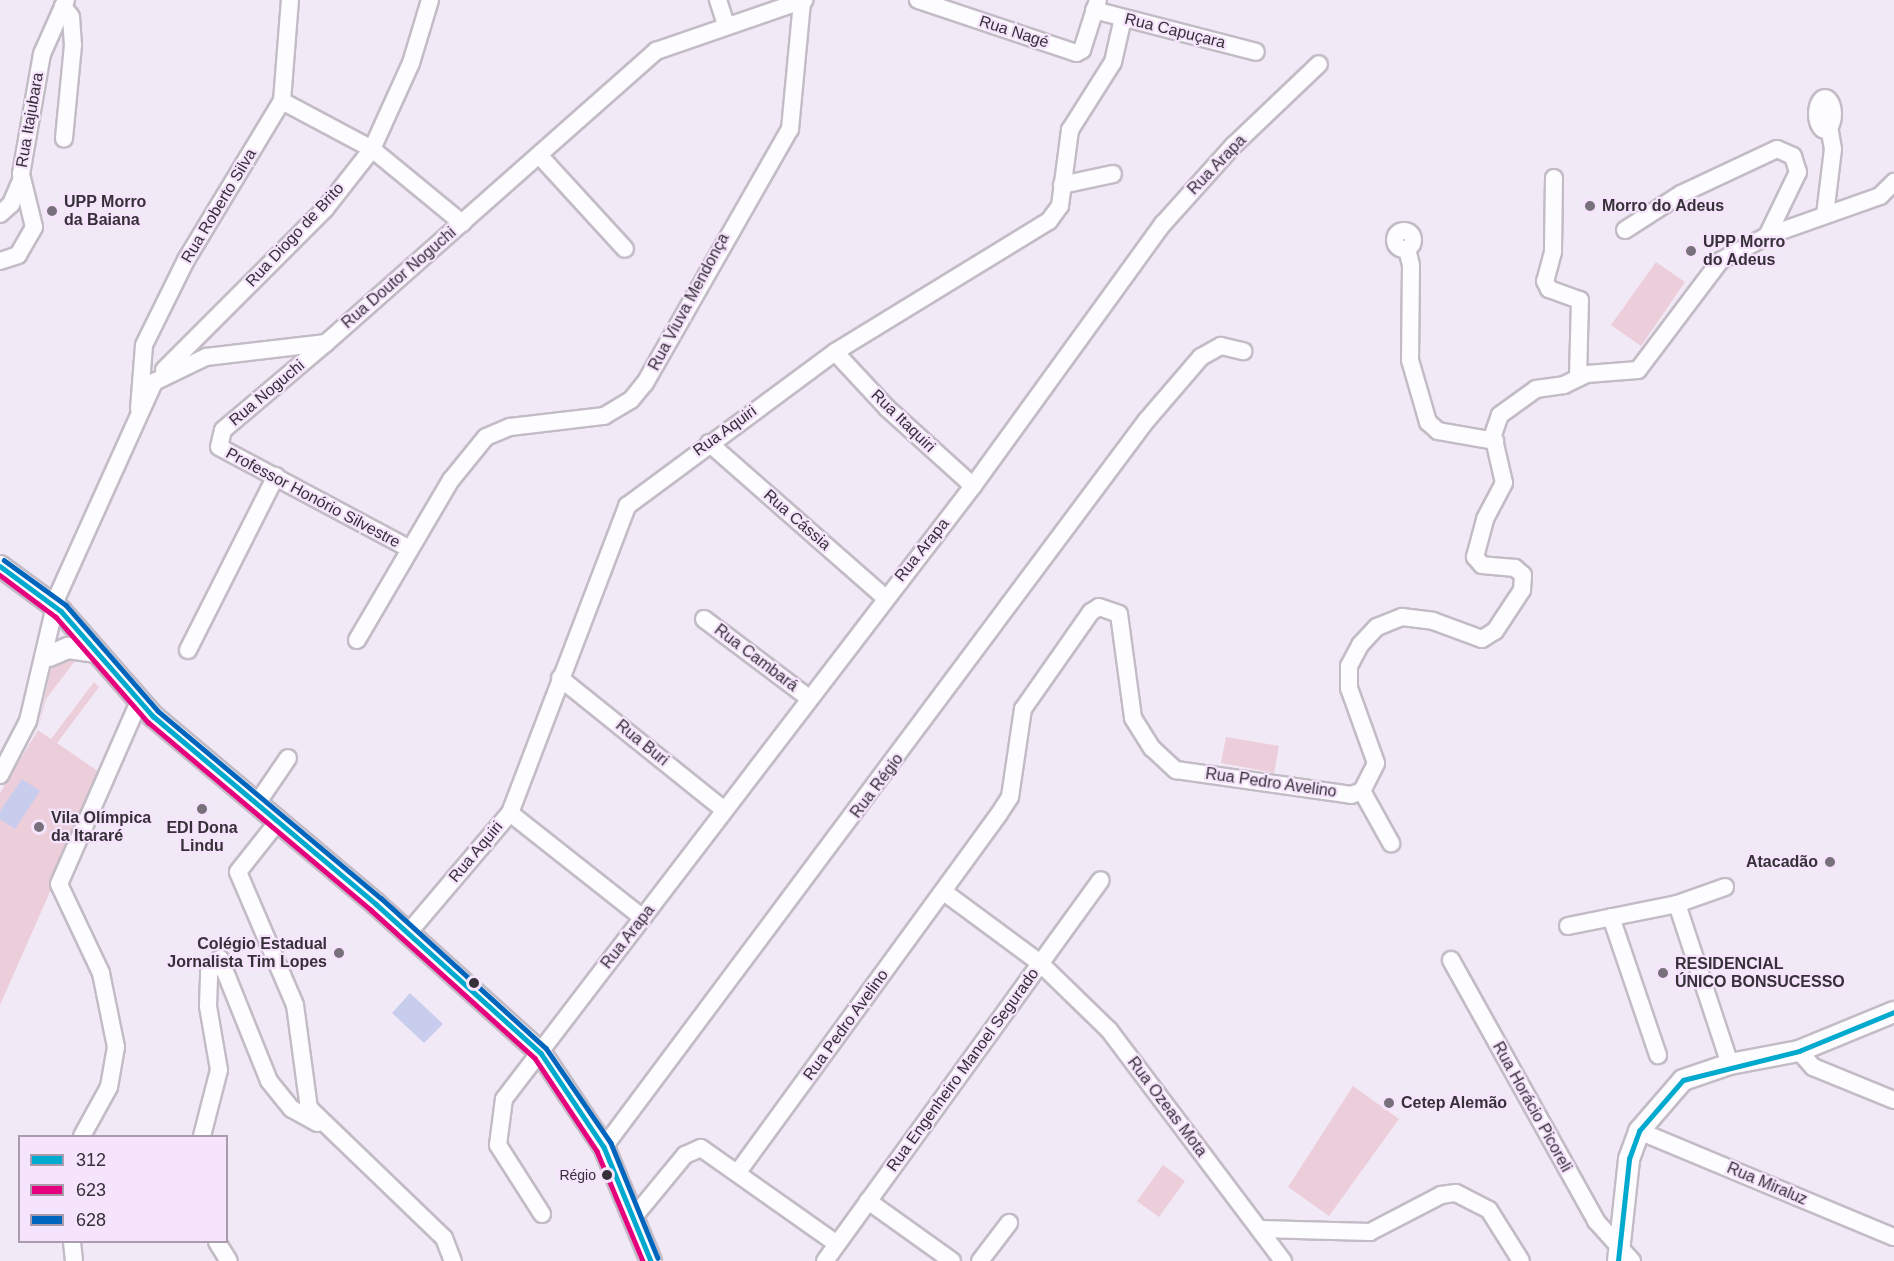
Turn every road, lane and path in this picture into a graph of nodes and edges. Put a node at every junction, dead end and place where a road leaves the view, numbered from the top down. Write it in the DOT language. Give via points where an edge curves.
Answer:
graph roads {
  1 [pos="290,0"];
  2 [pos="430,0"];
  3 [pos="718,0"];
  4 [pos="918,0"];
  5 [pos="803,1"];
  6 [pos="64,3"];
  7 [pos="1096,5"];
  8 [pos="1123,18"];
  9 [pos="726,24"];
  10 [pos="1256,52"];
  11 [pos="1319,64"];
  12 [pos="282,101"];
  13 [pos="1827,111"];
  14 [pos="64,139"];
  15 [pos="372,148"];
  16 [pos="539,155"];
  17 [pos="1113,174"];
  18 [pos="1554,178"];
  19 [pos="21,180"];
  20 [pos="1894,182"];
  21 [pos="1062,184"];
  22 [pos="0,214"];
  23 [pos="1826,215"];
  24 [pos="462,223"];
  25 [pos="1625,230"];
  26 [pos="1767,236"];
  27 [pos="625,249"];
  28 [pos="1407,249"];
  29 [pos="0,261"];
  30 [pos="326,343"];
  31 [pos="1243,351"];
  32 [pos="835,352"];
  33 [pos="1578,378"];
  34 [pos="154,382"];
  35 [pos="140,410"];
  36 [pos="1495,441"];
  37 [pos="709,442"];
  38 [pos="219,447"];
  39 [pos="276,476"];
  40 [pos="974,486"];
  41 [pos="408,548"];
  42 [pos="0,566"];
  43 [pos="884,597"];
  44 [pos="60,601"];
  45 [pos="704,619"];
  46 [pos="357,640"];
  47 [pos="188,650"];
  48 [pos="97,652"];
  49 [pos="43,663"];
  50 [pos="560,678"];
  51 [pos="808,698"];
  52 [pos="139,702"];
  53 [pos="288,758"];
  54 [pos="0,775"];
  55 [pos="1362,791"];
  56 [pos="258,802"];
  57 [pos="723,809"];
  58 [pos="510,813"];
  59 [pos="279,819"];
  60 [pos="1391,843"];
  61 [pos="1101,880"];
  62 [pos="1725,887"];
  63 [pos="944,892"];
  64 [pos="1677,904"];
  65 [pos="1611,917"];
  66 [pos="643,918"];
  67 [pos="1568,926"];
  68 [pos="409,932"];
  69 [pos="1451,960"];
  70 [pos="1041,963"];
  71 [pos="1894,1012"];
  72 [pos="1799,1051"];
  73 [pos="541,1053"];
  74 [pos="1659,1055"];
  75 [pos="1730,1064"];
  76 [pos="1894,1100"];
  77 [pos="321,1125"];
  78 [pos="1640,1131"];
  79 [pos="83,1135"];
  80 [pos="203,1135"];
  81 [pos="604,1147"];
  82 [pos="738,1172"];
  83 [pos="868,1201"];
  84 [pos="542,1214"];
  85 [pos="633,1218"];
  86 [pos="1009,1223"];
  87 [pos="1260,1229"];
  88 [pos="1894,1237"];
  89 [pos="72,1243"];
  90 [pos="218,1243"];
  91 [pos="837,1244"];
  92 [pos="1623,1258"];
  93 [pos="74,1261"];
  94 [pos="229,1261"];
  95 [pos="453,1261"];
  96 [pos="651,1261"];
  97 [pos="825,1261"];
  98 [pos="952,1261"];
  99 [pos="980,1261"];
  100 [pos="1283,1261"];
  101 [pos="1521,1261"];
  1 -- 12 [label="street, Rua Roberto Silva"];
  2 -- 15 [label="street, Rua Diogo de Brito" via="411,63"];
  3 -- 9 [label="street"];
  4 -- 7 [label="street, Rua Nagé" via="1076,53 1082,50"];
  5 -- 9 [label="street, Rua Doutor Noguchi"];
  5 -- 41 [label="street, Rua Viuva Mendonça" via="790,129 645,383 631,400 604,416 510,427 486,437"];
  6 -- 14 [label="street" via="71,17 73,45"];
  6 -- 19 [label="street, Rua Itajubara" via="42,54"];
  7 -- 8 [label="street, Rua Capuçara"];
  8 -- 10 [label="street, Rua Capuçara"];
  8 -- 21 [label="street, Rua Aquiri" via="1113,62 1070,130"];
  9 -- 16 [label="street, Rua Doutor Noguchi" via="656,51"];
  11 -- 40 [label="street, Rua Arapa" via="1234,145 1163,224"];
  12 -- 15 [label="street"];
  12 -- 35 [label="street, Rua Roberto Silva" via="186,260 144,345"];
  13 -- 23 [label="street" via="1833,149"];
  15 -- 24 [label="street"];
  15 -- 34 [label="street, Rua Diogo de Brito" via="325,209"];
  16 -- 24 [label="street, Rua Doutor Noguchi"];
  16 -- 27 [label="street"];
  17 -- 21 [label="street"];
  18 -- 33 [label="street" via="1553,252 1545,284 1580,300"];
  19 -- 22 [label="street" via="11,204"];
  19 -- 29 [label="street, Rua Itajubara" via="34,227 18,255"];
  20 -- 23 [label="street, Rua Pedro Avelino" via="1880,196"];
  21 -- 32 [label="street, Rua Aquiri" via="1060,206 1039,229"];
  23 -- 26 [label="street, Rua Pedro Avelino"];
  24 -- 30 [label="street, Rua Doutor Noguchi"];
  25 -- 26 [label="street" via="1682,194 1777,149 1793,156 1798,172"];
  26 -- 33 [label="street, Rua Pedro Avelino" via="1720,261 1638,370"];
  28 -- 36 [label="street" via="1411,265 1410,360 1428,422 1438,431"];
  30 -- 34 [label="street" via="206,357"];
  30 -- 38 [label="street, Rua Noguchi" via="223,430"];
  31 -- 81 [label="street, Rua Régio" via="1221,346 1200,357 1146,421"];
  32 -- 37 [label="street, Rua Aquiri"];
  32 -- 40 [label="street, Rua Itaquiri" via="887,408"];
  33 -- 36 [label="street, Rua Pedro Avelino" via="1536,389 1511,405 1496,423"];
  34 -- 35 [label="street"];
  35 -- 44 [label="street"];
  36 -- 55 [label="street, Rua Pedro Avelino" via="1504,483 1485,519 1475,557 1482,566 1515,568 1523,575 1522,590 1489,637 1475,640 1433,621 1402,617 1377,627 1360,645 1349,666 1349,688 1376,763"];
  37 -- 43 [label="street, Rua Cássia"];
  37 -- 50 [label="street, Rua Aquiri" via="635,496 620,517"];
  38 -- 39 [label="street, Professor Honório Silvestre"];
  39 -- 41 [label="street, Professor Honório Silvestre"];
  39 -- 47 [label="street"];
  40 -- 43 [label="street, Rua Arapa"];
  41 -- 46 [label="street, Rua Viuva Mendonça"];
  42 -- 44 [label="main road"];
  43 -- 51 [label="street, Rua Arapa"];
  44 -- 48 [label="main road"];
  44 -- 49 [label="street"];
  45 -- 51 [label="street, Rua Cambará"];
  48 -- 49 [label="main road" via="68,648"];
  48 -- 52 [label="main road"];
  49 -- 54 [label="street" via="27,725"];
  50 -- 57 [label="street, Rua Buri"];
  50 -- 58 [label="street, Rua Aquiri"];
  51 -- 57 [label="street, Rua Arapa"];
  52 -- 56 [label="main road"];
  52 -- 79 [label="street" via="58,884 101,973 116,1047 109,1087"];
  53 -- 56 [label="street"];
  55 -- 60 [label="street"];
  55 -- 63 [label="street, Rua Pedro Avelino" via="1351,795 1176,770 1152,748 1133,718 1125,681 1124,624 1111,608 1099,607 1032,690 1018,726 1010,797"];
  56 -- 59 [label="main road"];
  57 -- 66 [label="street, Rua Arapa"];
  58 -- 66 [label="street"];
  58 -- 68 [label="street, Rua Aquiri"];
  59 -- 68 [label="main road"];
  59 -- 77 [label="street" via="242,861 238,882 295,1005 307,1103"];
  61 -- 70 [label="street, Rua Engenheiro Manoel Segurado"];
  62 -- 64 [label="street"];
  63 -- 70 [label="street, Rua Ozeas Mota"];
  63 -- 82 [label="street, Rua Pedro Avelino"];
  64 -- 65 [label="street"];
  64 -- 75 [label="street"];
  65 -- 67 [label="street"];
  65 -- 74 [label="street"];
  66 -- 73 [label="street, Rua Arapa"];
  68 -- 73 [label="main road"];
  69 -- 92 [label="street, Rua Horácio Picoreli" via="1596,1221"];
  70 -- 83 [label="street, Rua Engenheiro Manoel Segurado"];
  70 -- 87 [label="street, Rua Ozeas Mota" via="1109,1030"];
  71 -- 72 [label="main road"];
  72 -- 75 [label="main road"];
  72 -- 76 [label="street" via="1808,1064"];
  73 -- 81 [label="main road"];
  73 -- 84 [label="street, Rua Arapa" via="501,1103 496,1134 501,1152"];
  75 -- 78 [label="main road" via="1683,1080"];
  77 -- 80 [label="street" via="292,1109 269,1081 220,959 209,973 208,1015 219,1070"];
  77 -- 95 [label="street" via="444,1238"];
  78 -- 88 [label="street, Rua Miraluz"];
  78 -- 92 [label="main road" via="1624,1173"];
  81 -- 85 [label="main road"];
  82 -- 85 [label="street" via="709,1150 693,1149"];
  82 -- 91 [label="street"];
  83 -- 91 [label="street, Rua Engenheiro Manoel Segurado"];
  83 -- 98 [label="street"];
  85 -- 96 [label="main road"];
  86 -- 99 [label="street"];
  87 -- 100 [label="street, Rua Ozeas Mota"];
  87 -- 101 [label="street" via="1370,1232 1441,1195 1456,1192 1489,1210"];
  89 -- 93 [label="street"];
  90 -- 94 [label="street"];
  91 -- 97 [label="street, Rua Engenheiro Manoel Segurado"];
}
